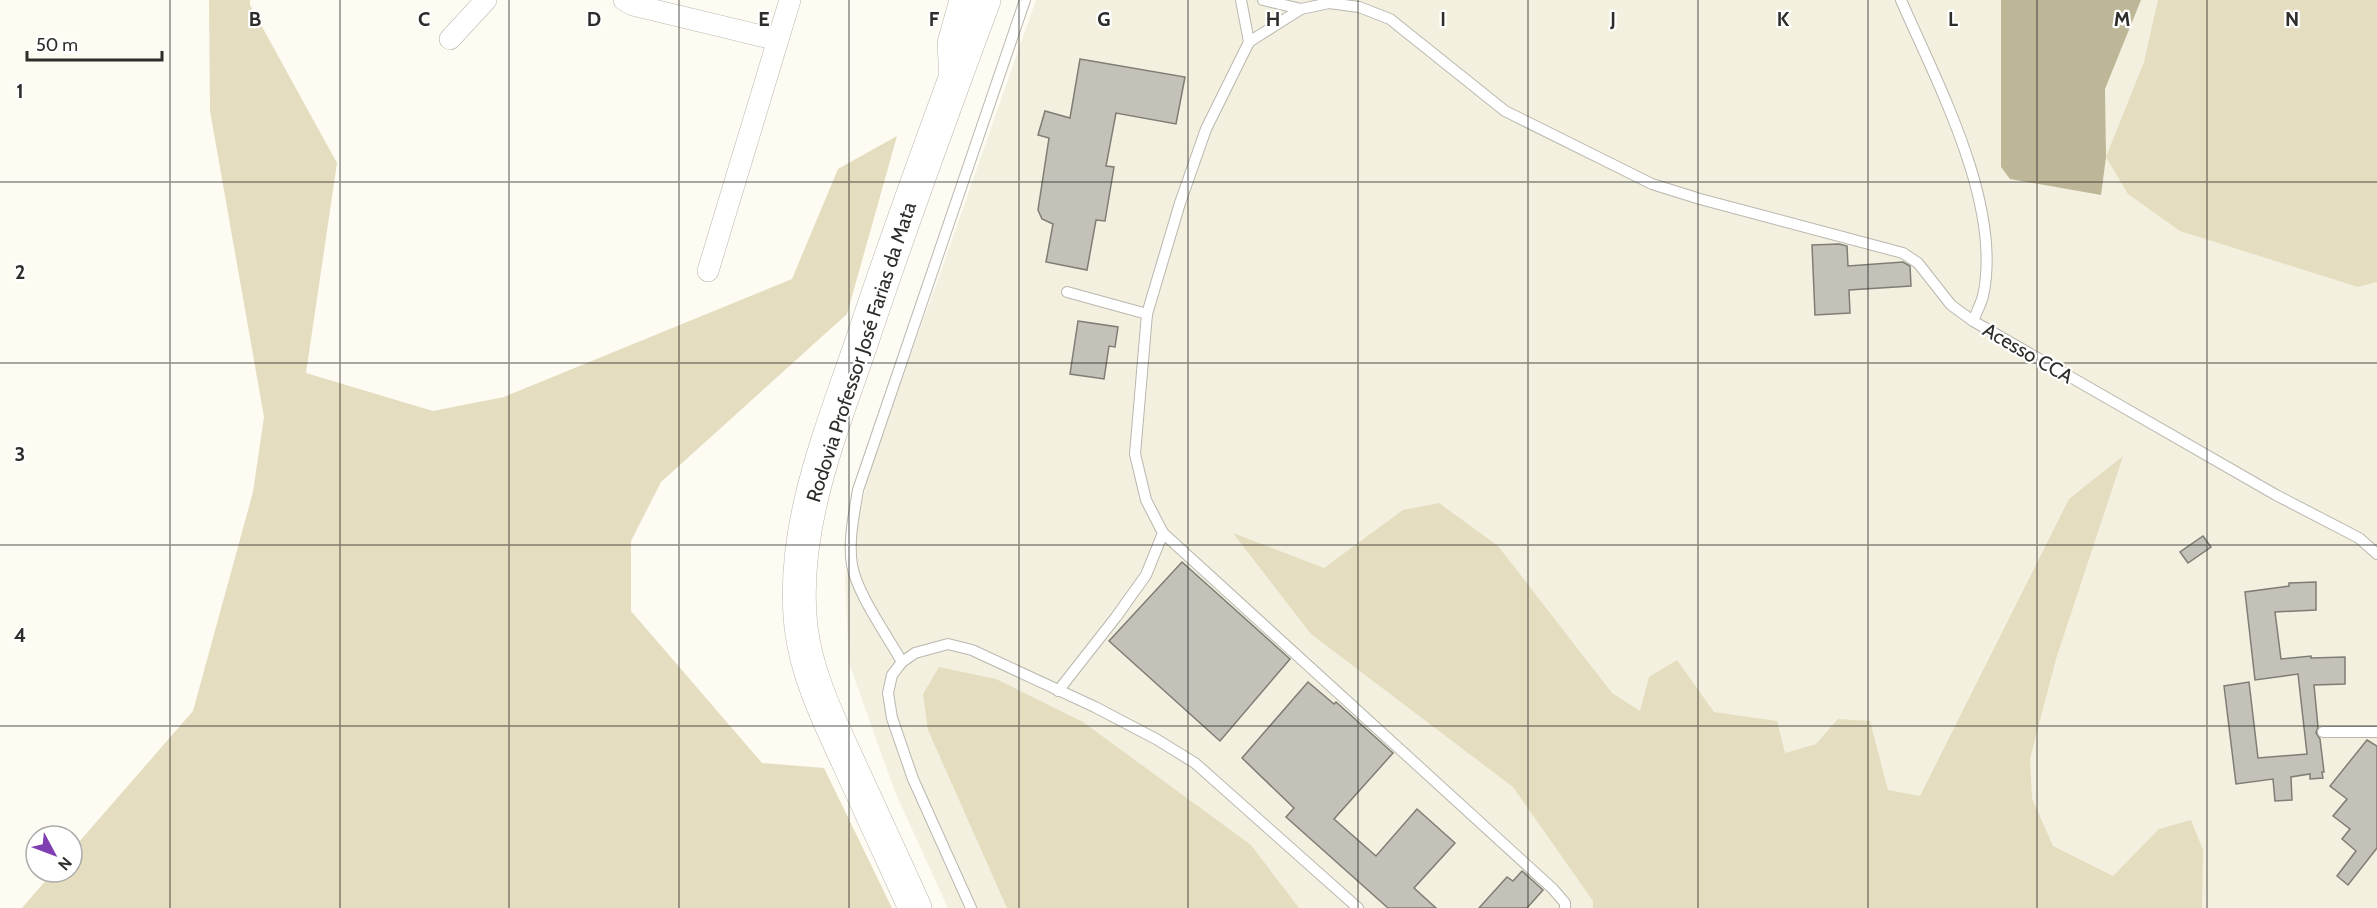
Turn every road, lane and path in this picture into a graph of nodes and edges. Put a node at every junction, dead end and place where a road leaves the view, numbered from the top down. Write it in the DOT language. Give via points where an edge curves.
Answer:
graph roads {
  1 [pos="486,0"];
  2 [pos="624,0"];
  3 [pos="790,0"];
  4 [pos="960,0"];
  5 [pos="984,0"];
  6 [pos="1025,0"];
  7 [pos="1241,0"];
  8 [pos="1263,0"];
  9 [pos="1901,0"];
  10 [pos="1301,9"];
  11 [pos="450,39"];
  12 [pos="778,40"];
  13 [pos="1249,42"];
  14 [pos="951,89"];
  15 [pos="708,272"];
  16 [pos="1066,292"];
  17 [pos="1147,314"];
  18 [pos="1973,321"];
  19 [pos="1163,533"];
  20 [pos="2377,554"];
  21 [pos="902,662"];
  22 [pos="1058,691"];
  23 [pos="2323,732"];
  24 [pos="2377,732"];
  25 [pos="915,908"];
  26 [pos="971,908"];
  27 [pos="1358,908"];
  28 [pos="1565,908"];
  1 -- 11 [label="street"];
  2 -- 12 [label="street" via="633,6"];
  3 -- 12 [label="street"];
  4 -- 14 [label="street" via="948,43"];
  5 -- 14 [label="main road, Rodovia Professor José Farias da Mata"];
  6 -- 21 [label="lane" via="858,490 851,534 852,566 858,585"];
  7 -- 13 [label="lane"];
  8 -- 10 [label="lane"];
  9 -- 18 [label="lane, Acesso CCA" via="1977,185 1987,261 1983,297"];
  10 -- 13 [label="lane"];
  10 -- 18 [label="lane" via="1329,3 1359,7 1390,19 1504,111 1652,184 1903,253 1918,263 1951,305"];
  12 -- 15 [label="street"];
  13 -- 17 [label="lane" via="1206,129"];
  14 -- 25 [label="main road, Rodovia Professor José Farias da Mata" via="826,447 803,546 800,590 808,665 821,702"];
  16 -- 17 [label="lane"];
  17 -- 19 [label="lane" via="1134,454 1146,500"];
  18 -- 20 [label="lane, Acesso CCA" via="2359,538"];
  19 -- 22 [label="lane" via="1146,575"];
  19 -- 28 [label="lane" via="1553,889"];
  21 -- 22 [label="lane" via="915,653 948,644 972,650"];
  21 -- 26 [label="lane" via="892,675 888,693 892,718 913,779"];
  22 -- 27 [label="lane" via="1156,739 1195,763"];
  23 -- 24 [label="lane"];
}
